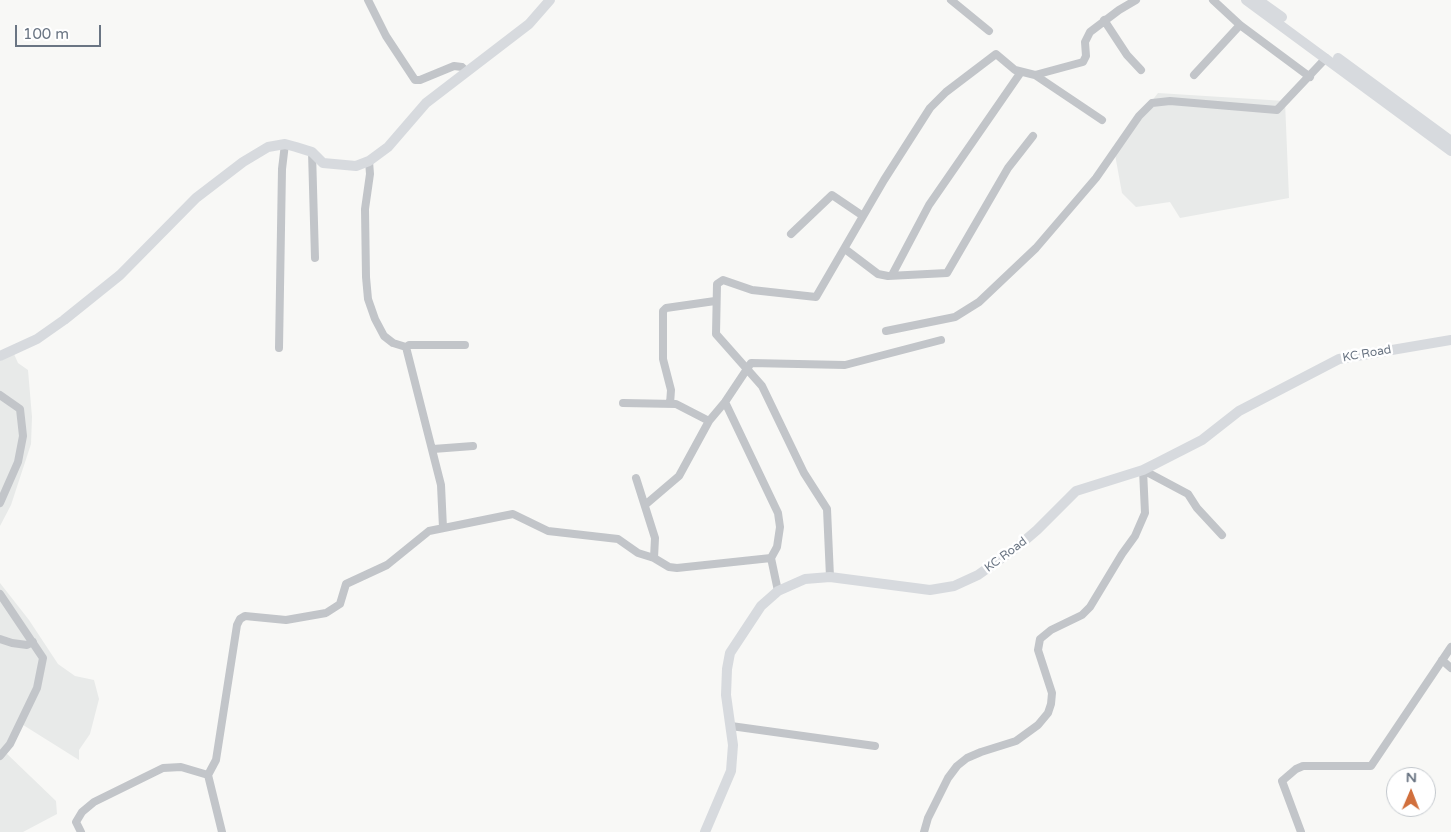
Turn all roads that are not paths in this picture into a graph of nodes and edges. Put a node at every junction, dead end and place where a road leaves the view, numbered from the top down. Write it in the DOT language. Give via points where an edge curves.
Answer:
graph roads {
  1 [pos="368,0"];
  2 [pos="550,0"];
  3 [pos="951,0"];
  4 [pos="1136,0"];
  5 [pos="1213,0"];
  6 [pos="1246,0"];
  7 [pos="1265,2"];
  8 [pos="1104,20"];
  9 [pos="1240,24"];
  10 [pos="989,31"];
  11 [pos="1312,44"];
  12 [pos="1326,58"];
  13 [pos="1141,70"];
  14 [pos="466,71"];
  15 [pos="1021,72"];
  16 [pos="1035,75"];
  17 [pos="1194,76"];
  18 [pos="1310,77"];
  19 [pos="1389,100"];
  20 [pos="1102,120"];
  21 [pos="1033,136"];
  22 [pos="1451,141"];
  23 [pos="285,144"];
  24 [pos="1451,151"];
  25 [pos="312,152"];
  26 [pos="369,161"];
  27 [pos="863,216"];
  28 [pos="791,234"];
  29 [pos="845,249"];
  30 [pos="315,258"];
  31 [pos="892,275"];
  32 [pos="715,301"];
  33 [pos="886,331"];
  34 [pos="941,340"];
  35 [pos="1451,340"];
  36 [pos="465,345"];
  37 [pos="406,347"];
  38 [pos="279,348"];
  39 [pos="0,356"];
  40 [pos="747,368"];
  41 [pos="0,395"];
  42 [pos="725,402"];
  43 [pos="623,403"];
  44 [pos="670,404"];
  45 [pos="709,421"];
  46 [pos="473,446"];
  47 [pos="434,449"];
  48 [pos="1143,470"];
  49 [pos="636,478"];
  50 [pos="0,503"];
  51 [pos="645,505"];
  52 [pos="443,528"];
  53 [pos="1222,535"];
  54 [pos="654,558"];
  55 [pos="771,558"];
  56 [pos="830,576"];
  57 [pos="778,591"];
  58 [pos="0,594"];
  59 [pos="0,639"];
  60 [pos="33,642"];
  61 [pos="1451,646"];
  62 [pos="1442,660"];
  63 [pos="1451,668"];
  64 [pos="731,726"];
  65 [pos="875,746"];
  66 [pos="0,756"];
  67 [pos="208,775"];
  68 [pos="81,832"];
  69 [pos="222,832"];
  70 [pos="705,832"];
  71 [pos="924,832"];
  72 [pos="1301,832"];
  1 -- 14 [label="street" via="386,36 415,80 454,66"];
  2 -- 14 [label="main road" via="529,24"];
  3 -- 10 [label="street"];
  4 -- 8 [label="street"];
  5 -- 9 [label="street"];
  6 -- 11 [label="main road"];
  7 -- 11 [label="main road"];
  8 -- 13 [label="street"];
  8 -- 16 [label="street" via="1090,32 1085,42 1083,62"];
  9 -- 17 [label="street"];
  9 -- 18 [label="street"];
  11 -- 12 [label="main road"];
  11 -- 19 [label="main road"];
  12 -- 18 [label="street"];
  12 -- 19 [label="main road"];
  14 -- 26 [label="main road" via="426,103 388,147"];
  15 -- 16 [label="street"];
  15 -- 27 [label="street" via="996,54 946,92 922,121"];
  15 -- 31 [label="street" via="929,205"];
  16 -- 20 [label="street"];
  18 -- 33 [label="street" via="1277,110 1170,101 1152,103 1139,116 1096,178 1036,248 979,302 955,317"];
  19 -- 22 [label="main road"];
  19 -- 24 [label="main road"];
  21 -- 31 [label="street" via="1008,168 947,273"];
  23 -- 25 [label="main road"];
  23 -- 38 [label="street"];
  23 -- 39 [label="main road" via="268,147 243,162 196,198 120,275 37,339"];
  25 -- 26 [label="main road" via="323,163 356,166"];
  25 -- 30 [label="street"];
  26 -- 37 [label="street" via="365,209 368,300 384,336"];
  27 -- 28 [label="street" via="832,195"];
  27 -- 29 [label="street"];
  29 -- 31 [label="street" via="878,274"];
  29 -- 32 [label="street" via="816,298 752,290 723,280 717,284"];
  32 -- 40 [label="street" via="716,334"];
  32 -- 44 [label="street" via="663,311 662,359 671,390"];
  34 -- 40 [label="street" via="846,365 751,363"];
  35 -- 48 [label="main road, KC Road" via="1339,359 1239,411 1202,440"];
  36 -- 37 [label="street"];
  37 -- 47 [label="street"];
  40 -- 42 [label="street"];
  40 -- 56 [label="street" via="762,386 804,473 827,509"];
  41 -- 50 [label="street" via="20,409 23,436 18,462"];
  42 -- 45 [label="street"];
  42 -- 55 [label="street" via="778,512 779,534"];
  43 -- 44 [label="street"];
  44 -- 45 [label="street" via="688,408"];
  45 -- 51 [label="street" via="679,476"];
  46 -- 47 [label="street"];
  47 -- 52 [label="street" via="441,485"];
  48 -- 53 [label="street" via="1188,494"];
  48 -- 56 [label="main road, KC Road" via="1076,491 1016,548 978,575 954,586 930,590"];
  48 -- 71 [label="street" via="1145,513 1135,536 1090,607 1040,639 1038,650 1052,693 1048,713 1016,741 966,758 957,766 948,778"];
  49 -- 51 [label="street"];
  51 -- 54 [label="street" via="655,538"];
  52 -- 54 [label="street" via="513,514 548,531 618,539 638,553"];
  52 -- 67 [label="street" via="429,530 387,565 346,584 340,604 326,613 286,620 245,616 240,619 216,760"];
  54 -- 55 [label="street" via="676,568"];
  55 -- 57 [label="street"];
  56 -- 57 [label="main road, KC Road" via="805,579"];
  57 -- 64 [label="main road, KC Road" via="761,606 730,653 726,695"];
  58 -- 60 [label="street"];
  59 -- 60 [label="street" via="27,645"];
  60 -- 66 [label="street" via="43,658 37,688 10,744"];
  61 -- 62 [label="street"];
  62 -- 63 [label="street"];
  62 -- 72 [label="street" via="1371,766 1303,766 1282,781"];
  64 -- 65 [label="street"];
  64 -- 70 [label="main road, KC Road" via="731,771"];
  67 -- 68 [label="street" via="181,767 163,768 94,802 76,822"];
  67 -- 69 [label="street"];
}
